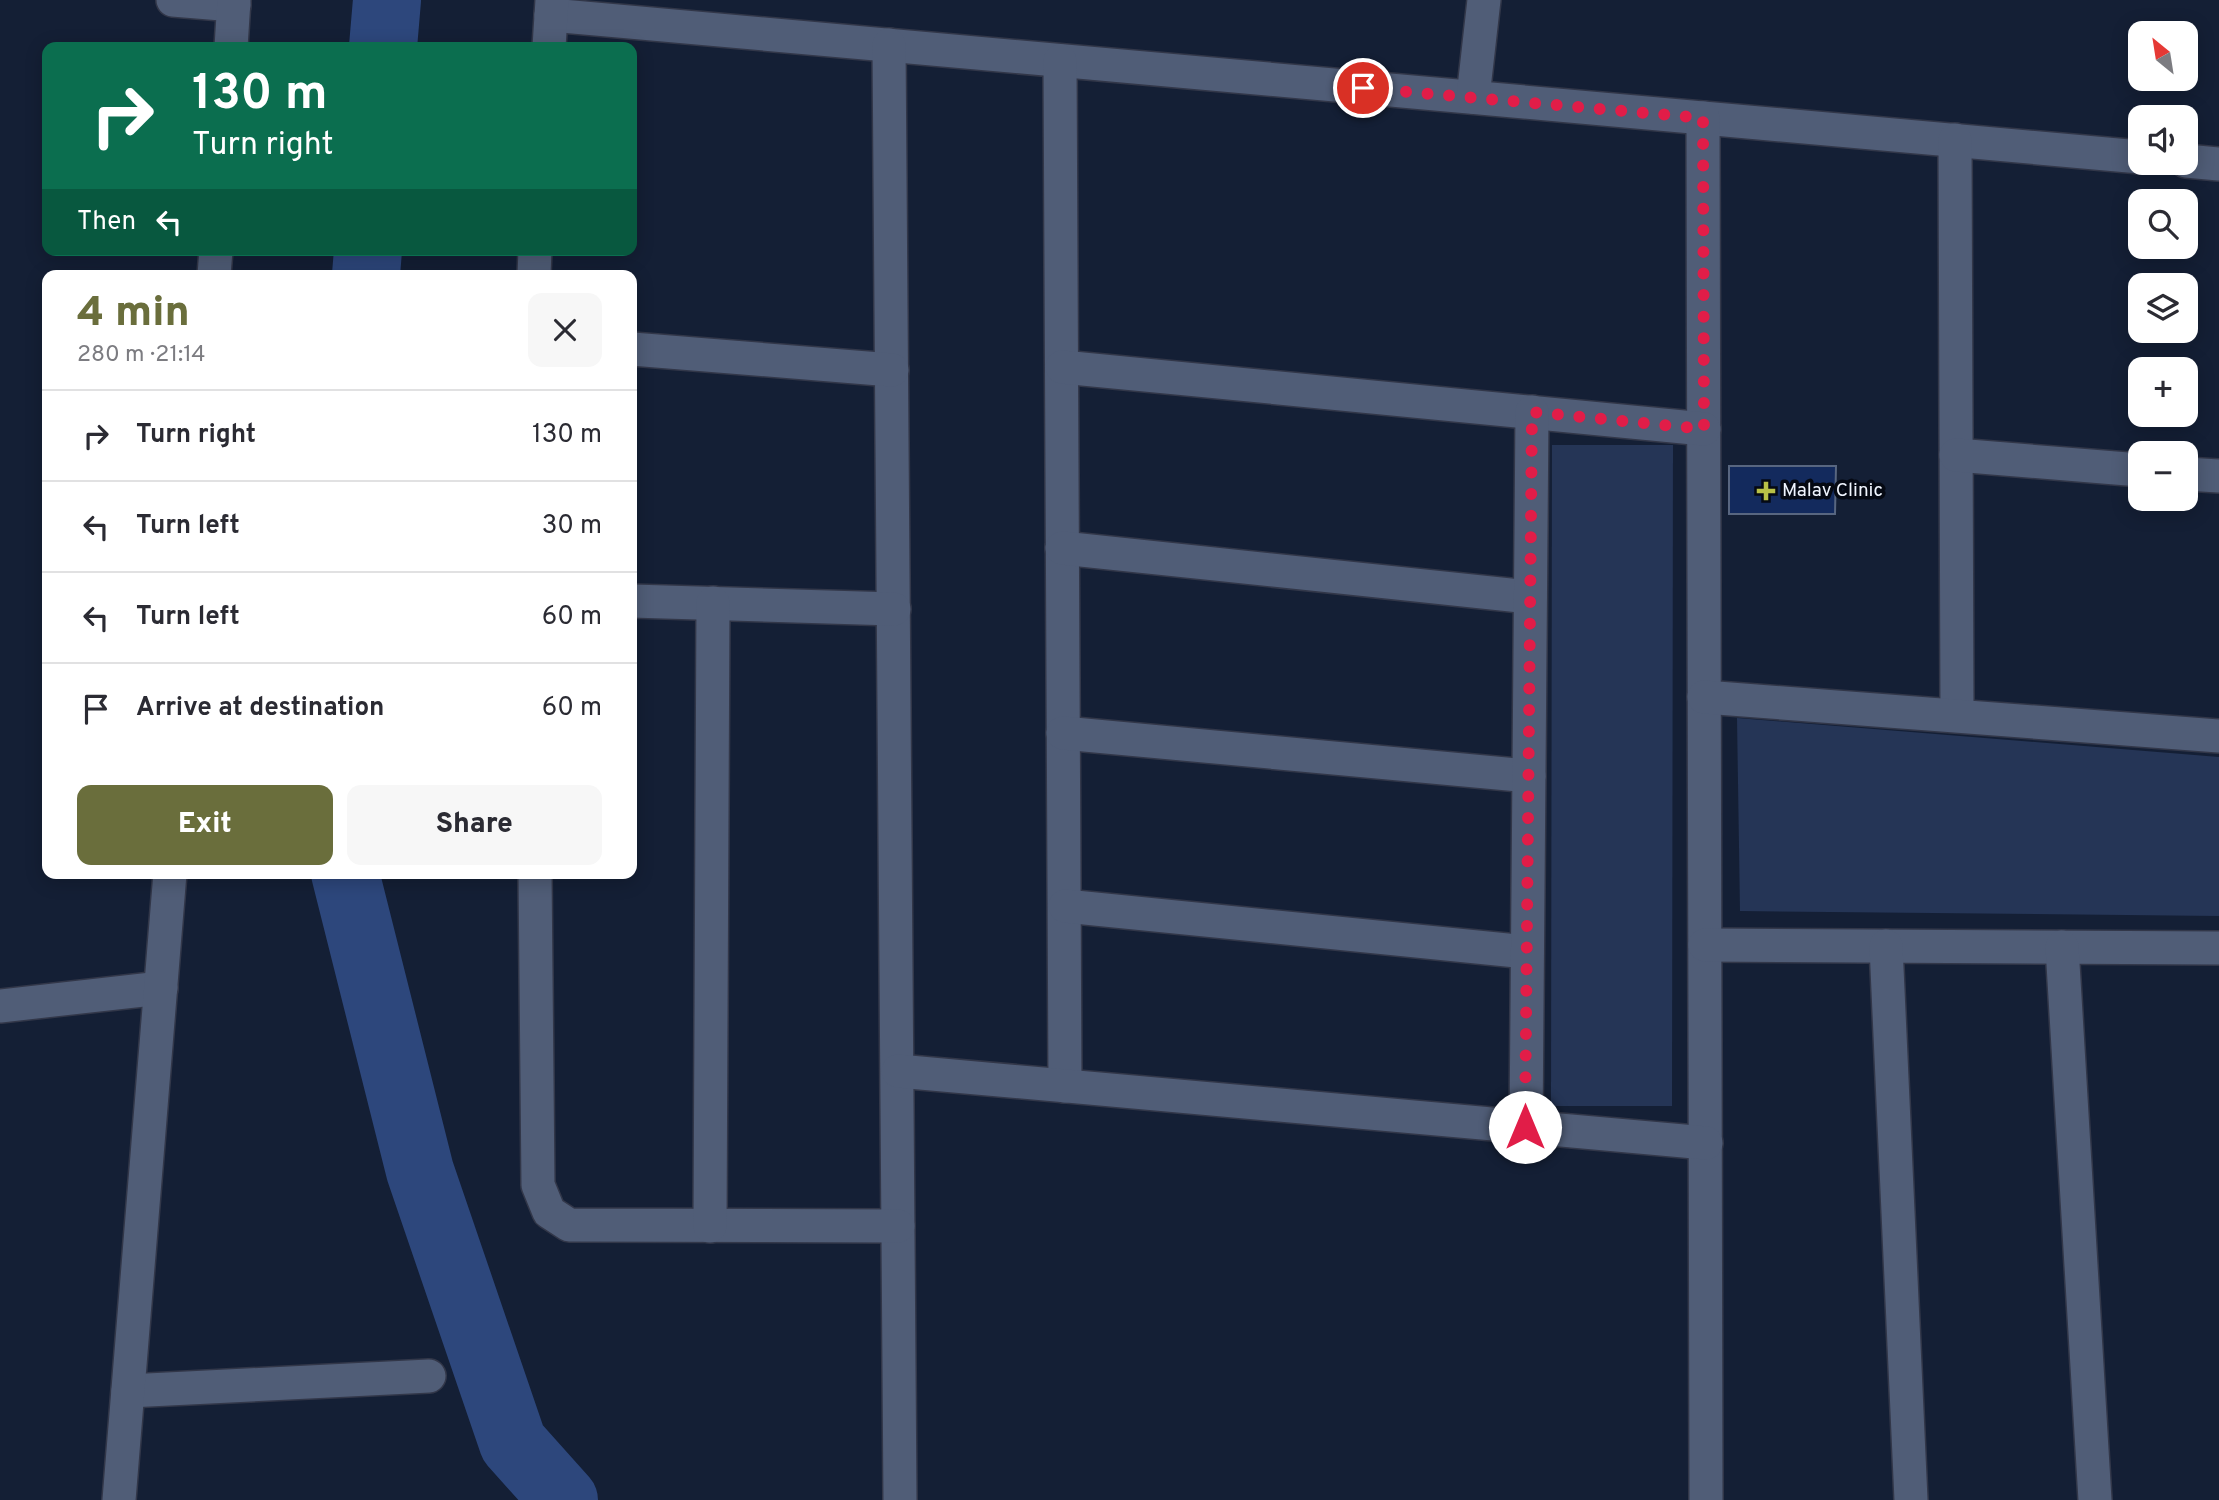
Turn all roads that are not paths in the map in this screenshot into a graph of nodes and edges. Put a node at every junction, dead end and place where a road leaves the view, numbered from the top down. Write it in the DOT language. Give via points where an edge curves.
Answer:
graph roads {
  1 [pos="173,0"];
  2 [pos="1483,0"];
  3 [pos="234,3"];
  4 [pos="550,21"];
  5 [pos="231,42"];
  6 [pos="889,45"];
  7 [pos="1060,61"];
  8 [pos="1473,97"];
  9 [pos="1703,118"];
  10 [pos="1955,140"];
  11 [pos="2128,156"];
  12 [pos="2198,162"];
  13 [pos="2219,164"];
  14 [pos="637,349"];
  15 [pos="1062,367"];
  16 [pos="892,370"];
  17 [pos="1532,412"];
  18 [pos="1704,429"];
  19 [pos="1956,455"];
  20 [pos="2128,469"];
  21 [pos="2198,475"];
  22 [pos="2219,476"];
  23 [pos="1062,548"];
  24 [pos="1530,597"];
  25 [pos="637,601"];
  26 [pos="712,603"];
  27 [pos="894,609"];
  28 [pos="1704,697"];
  29 [pos="1957,715"];
  30 [pos="1063,733"];
  31 [pos="2219,736"];
  32 [pos="1529,776"];
  33 [pos="170,879"];
  34 [pos="535,879"];
  35 [pos="1065,906"];
  36 [pos="1705,944"];
  37 [pos="1886,946"];
  38 [pos="2062,947"];
  39 [pos="2219,948"];
  40 [pos="1527,952"];
  41 [pos="161,988"];
  42 [pos="0,1006"];
  43 [pos="898,1071"];
  44 [pos="1065,1086"];
  45 [pos="1525,1127"];
  46 [pos="1706,1143"];
  47 [pos="710,1226"];
  48 [pos="898,1226"];
  49 [pos="429,1376"];
  50 [pos="128,1391"];
  51 [pos="119,1500"];
  52 [pos="900,1500"];
  53 [pos="1706,1500"];
  54 [pos="1911,1500"];
  55 [pos="2095,1500"];
  1 -- 3 [label="street"];
  2 -- 8 [label="street"];
  3 -- 5 [label="street"];
  4 -- 6 [label="street"];
  6 -- 7 [label="street"];
  6 -- 16 [label="street"];
  7 -- 8 [label="street"];
  7 -- 15 [label="street"];
  8 -- 9 [label="street"];
  9 -- 10 [label="street"];
  9 -- 18 [label="street"];
  10 -- 11 [label="street"];
  10 -- 19 [label="street"];
  12 -- 13 [label="street"];
  14 -- 16 [label="street"];
  15 -- 17 [label="street"];
  15 -- 23 [label="street"];
  16 -- 27 [label="street"];
  17 -- 18 [label="street"];
  17 -- 24 [label="street"];
  18 -- 28 [label="street"];
  19 -- 20 [label="street"];
  19 -- 29 [label="street"];
  21 -- 22 [label="street"];
  23 -- 24 [label="street"];
  23 -- 30 [label="street"];
  24 -- 32 [label="street"];
  25 -- 26 [label="street"];
  26 -- 27 [label="street"];
  26 -- 47 [label="street"];
  27 -- 43 [label="street"];
  28 -- 29 [label="street"];
  28 -- 36 [label="street"];
  29 -- 31 [label="street"];
  30 -- 32 [label="street"];
  30 -- 35 [label="street"];
  32 -- 40 [label="street"];
  33 -- 41 [label="street"];
  34 -- 47 [label="street" via="538,1185 549,1212 569,1225"];
  35 -- 40 [label="street"];
  35 -- 44 [label="street"];
  36 -- 37 [label="street"];
  36 -- 46 [label="street"];
  37 -- 38 [label="street"];
  37 -- 54 [label="street"];
  38 -- 39 [label="street"];
  38 -- 55 [label="street"];
  40 -- 45 [label="street"];
  41 -- 42 [label="street"];
  41 -- 50 [label="street"];
  43 -- 44 [label="street"];
  43 -- 48 [label="street"];
  44 -- 45 [label="street"];
  45 -- 46 [label="street"];
  46 -- 53 [label="street"];
  47 -- 48 [label="street"];
  48 -- 52 [label="street"];
  49 -- 50 [label="street"];
  50 -- 51 [label="street"];
}
